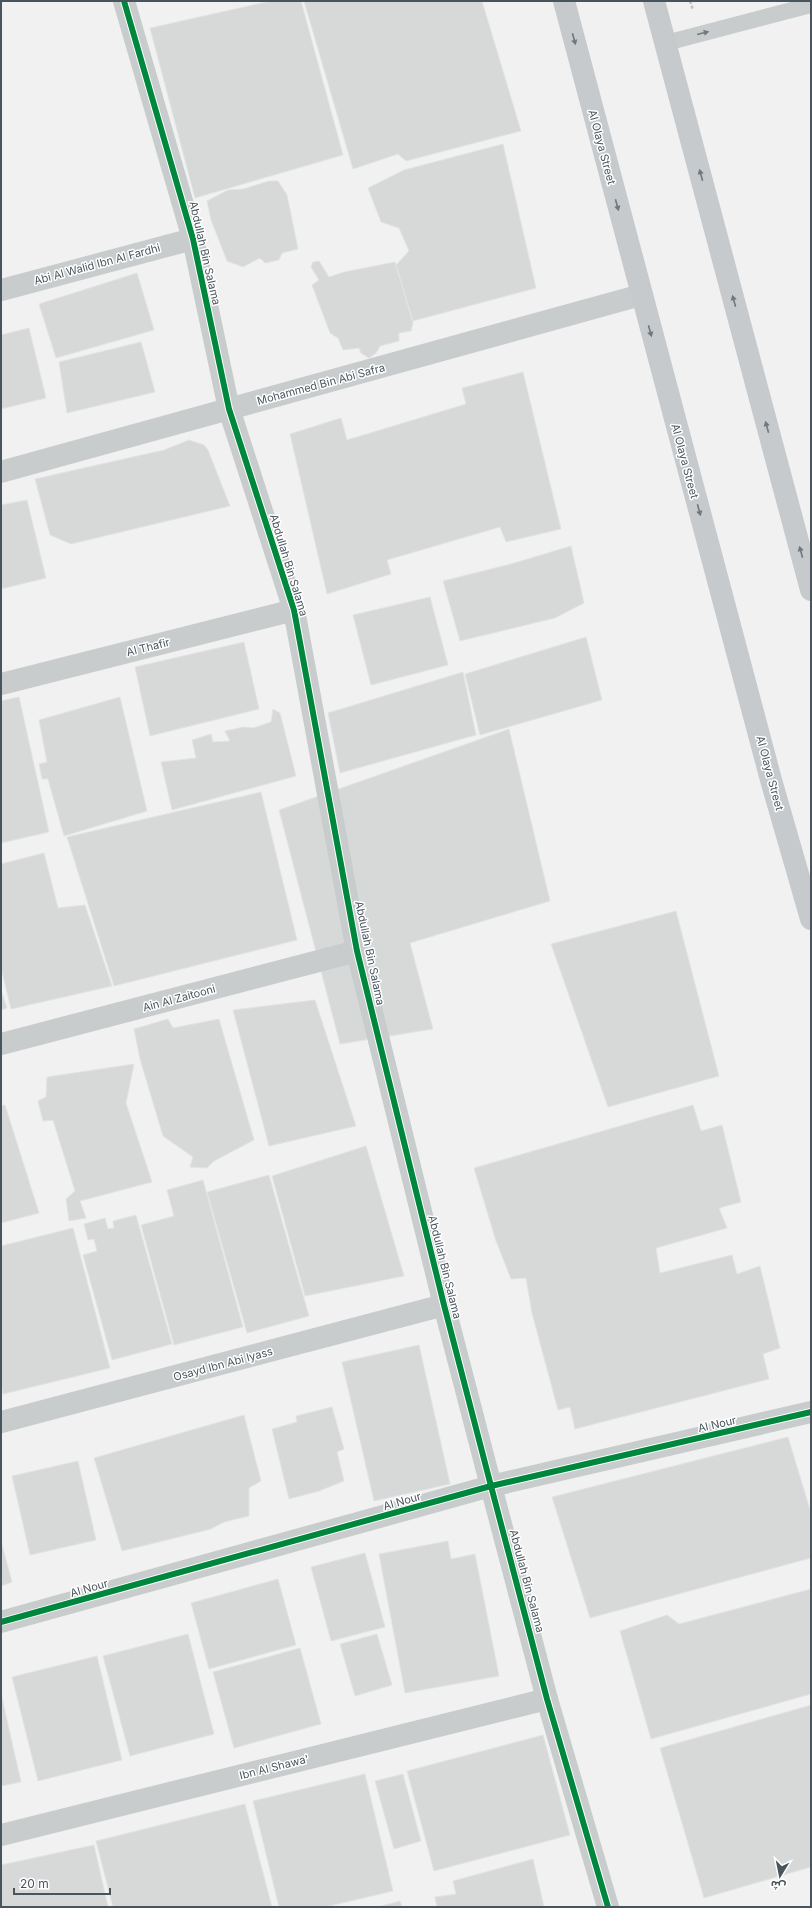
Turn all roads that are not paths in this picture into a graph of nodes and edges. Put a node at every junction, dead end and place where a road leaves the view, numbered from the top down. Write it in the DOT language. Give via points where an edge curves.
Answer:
graph roads {
  1 [pos="124,1"];
  2 [pos="564,1"];
  3 [pos="654,1"];
  4 [pos="811,5"];
  5 [pos="666,43"];
  6 [pos="194,239"];
  7 [pos="1,290"];
  8 [pos="641,295"];
  9 [pos="229,409"];
  10 [pos="1,472"];
  11 [pos="810,581"];
  12 [pos="294,610"];
  13 [pos="1,684"];
  14 [pos="811,919"];
  15 [pos="357,951"];
  16 [pos="1,1044"];
  17 [pos="444,1305"];
  18 [pos="811,1412"];
  19 [pos="1,1422"];
  20 [pos="491,1486"];
  21 [pos="1,1622"];
  22 [pos="547,1699"];
  23 [pos="1,1835"];
  24 [pos="608,1907"];
  1 -- 6 [label="street, Abdullah Bin Salama"];
  2 -- 8 [label="main road, Al Olaya Street, one-way"];
  3 -- 5 [label="main road"];
  5 -- 4 [label="lane, one-way"];
  11 -- 5 [label="main road, one-way"];
  6 -- 7 [label="street, Abi Al Walid Ibn Al Fardhi"];
  6 -- 9 [label="street, Abdullah Bin Salama"];
  8 -- 9 [label="street, Mohammed Bin Abi Safra"];
  8 -- 14 [label="main road, Al Olaya Street, one-way" via="771,780"];
  9 -- 10 [label="street, Mohammed Bin Abi Safra"];
  9 -- 12 [label="street, Abdullah Bin Salama"];
  12 -- 13 [label="street, Al Thafir"];
  12 -- 15 [label="street, Abdullah Bin Salama"];
  15 -- 16 [label="street, Ain Al Zaitooni"];
  15 -- 17 [label="street, Abdullah Bin Salama"];
  17 -- 19 [label="street, Osayd Ibn Abi Iyass"];
  17 -- 20 [label="street, Abdullah Bin Salama"];
  18 -- 20 [label="street, Al Nour"];
  20 -- 21 [label="street, Al Nour"];
  20 -- 22 [label="street, Abdullah Bin Salama"];
  22 -- 23 [label="street, Ibn Al Shawa'"];
  22 -- 24 [label="street, Abdullah Bin Salama"];
}
